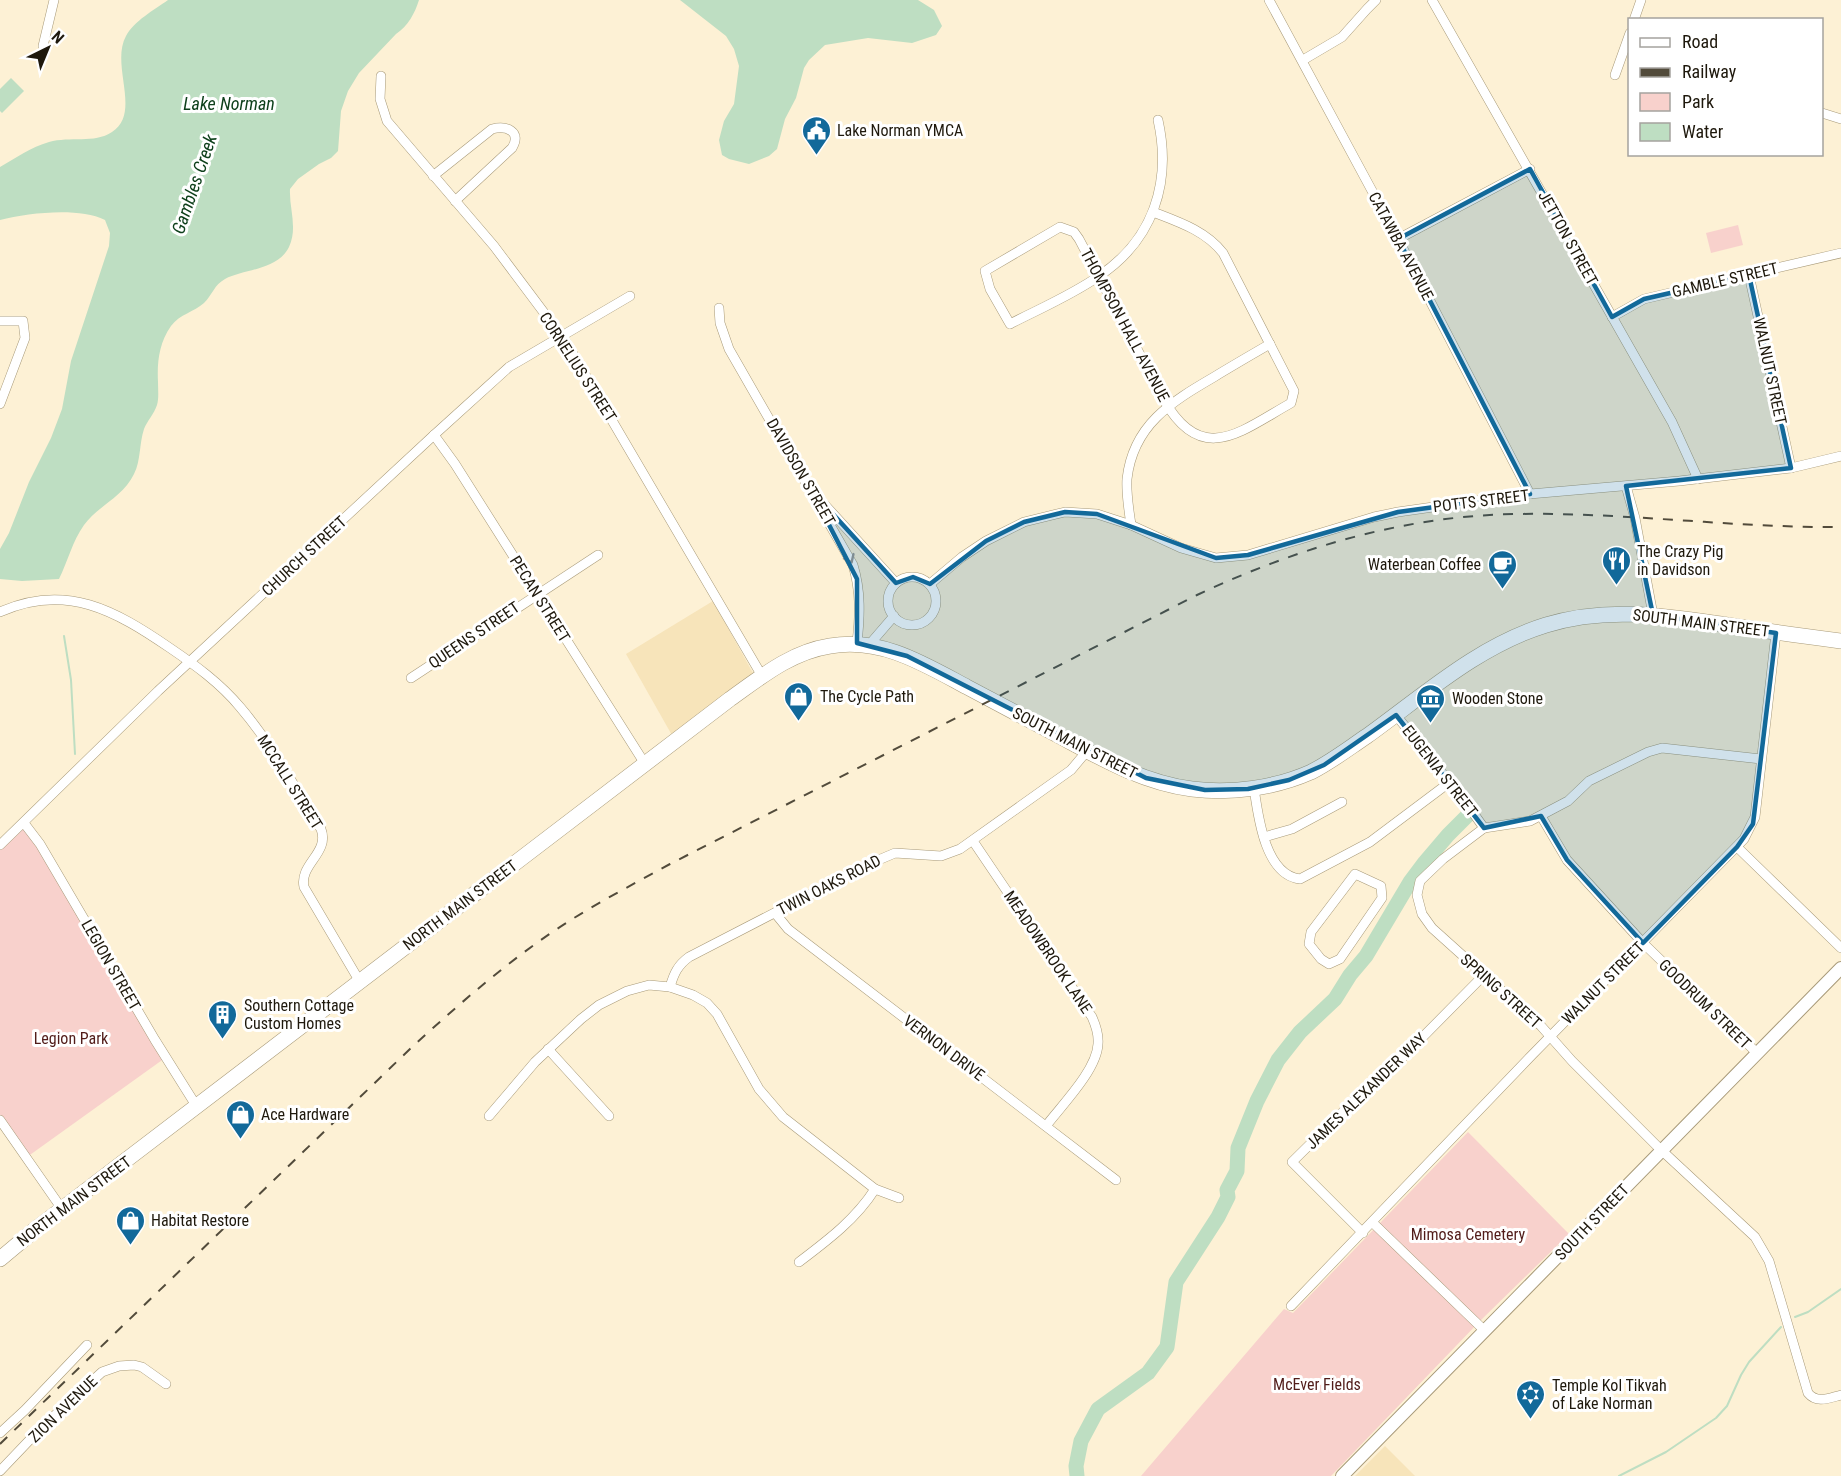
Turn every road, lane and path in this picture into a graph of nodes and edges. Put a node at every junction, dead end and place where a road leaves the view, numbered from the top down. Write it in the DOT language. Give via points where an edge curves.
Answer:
graph roads {
  1 [pos="54,0"];
  2 [pos="1269,0"];
  3 [pos="1376,0"];
  4 [pos="1432,0"];
  5 [pos="1641,0"];
  6 [pos="1635,18"];
  7 [pos="1628,36"];
  8 [pos="44,46"];
  9 [pos="1303,60"];
  10 [pos="1615,75"];
  11 [pos="381,76"];
  12 [pos="1823,114"];
  13 [pos="1841,118"];
  14 [pos="1158,120"];
  15 [pos="1530,170"];
  16 [pos="433,176"];
  17 [pos="455,201"];
  18 [pos="1154,213"];
  19 [pos="1398,239"];
  20 [pos="1841,253"];
  21 [pos="1749,275"];
  22 [pos="1099,277"];
  23 [pos="630,296"];
  24 [pos="719,308"];
  25 [pos="1612,317"];
  26 [pos="0,321"];
  27 [pos="561,336"];
  28 [pos="1270,344"];
  29 [pos="0,404"];
  30 [pos="1167,406"];
  31 [pos="434,435"];
  32 [pos="1841,456"];
  33 [pos="1791,468"];
  34 [pos="1698,478"];
  35 [pos="1626,486"];
  36 [pos="811,490"];
  37 [pos="1530,494"];
  38 [pos="1131,525"];
  39 [pos="598,555"];
  40 [pos="896,583"];
  41 [pos="930,584"];
  42 [pos="537,594"];
  43 [pos="0,612"];
  44 [pos="1653,615"];
  45 [pos="894,616"];
  46 [pos="1776,633"];
  47 [pos="1841,641"];
  48 [pos="863,644"];
  49 [pos="190,662"];
  50 [pos="762,676"];
  51 [pos="411,678"];
  52 [pos="949,678"];
  53 [pos="1396,715"];
  54 [pos="1087,751"];
  55 [pos="1761,759"];
  56 [pos="645,764"];
  57 [pos="1450,782"];
  58 [pos="1254,788"];
  59 [pos="1342,802"];
  60 [pos="1541,816"];
  61 [pos="24,824"];
  62 [pos="1484,828"];
  63 [pos="1264,837"];
  64 [pos="973,841"];
  65 [pos="0,845"];
  66 [pos="1737,847"];
  67 [pos="1345,856"];
  68 [pos="1355,874"];
  69 [pos="775,913"];
  70 [pos="1643,943"];
  71 [pos="1841,948"];
  72 [pos="1841,968"];
  73 [pos="1485,974"];
  74 [pos="360,982"];
  75 [pos="670,987"];
  76 [pos="1550,1037"];
  77 [pos="548,1049"];
  78 [pos="1757,1053"];
  79 [pos="196,1107"];
  80 [pos="489,1116"];
  81 [pos="609,1116"];
  82 [pos="0,1120"];
  83 [pos="1046,1126"];
  84 [pos="1662,1151"];
  85 [pos="1116,1180"];
  86 [pos="875,1189"];
  87 [pos="899,1198"];
  88 [pos="62,1209"];
  89 [pos="1373,1222"];
  90 [pos="1364,1233"];
  91 [pos="0,1259"];
  92 [pos="799,1262"];
  93 [pos="1291,1306"];
  94 [pos="1485,1331"];
  95 [pos="87,1345"];
  96 [pos="166,1384"];
  97 [pos="1841,1395"];
  98 [pos="0,1433"];
  99 [pos="0,1471"];
  100 [pos="1342,1476"];
  1 -- 8 [label="street"];
  2 -- 9 [label="street, CATAWBA AVENUE"];
  3 -- 9 [label="street" via="1347,33"];
  4 -- 15 [label="street, JETTON STREET"];
  5 -- 6 [label="street"];
  7 -- 10 [label="street"];
  9 -- 19 [label="street, CATAWBA AVENUE"];
  11 -- 16 [label="street, CORNELIUS STREET" via="380,99 387,121"];
  12 -- 13 [label="street"];
  14 -- 18 [label="street" via="1163,169"];
  15 -- 19 [label="street"];
  15 -- 25 [label="street, JETTON STREET"];
  16 -- 17 [label="street, CORNELIUS STREET"];
  16 -- 17 [label="street" via="492,129 509,128 516,138 512,148"];
  17 -- 27 [label="street, CORNELIUS STREET"];
  18 -- 22 [label="street" via="1129,251"];
  18 -- 28 [label="street, THOMPSON HALL AVENUE" via="1197,231 1218,247"];
  19 -- 37 [label="street, CATAWBA AVENUE"];
  20 -- 21 [label="street, GAMBLE STREET"];
  21 -- 25 [label="street, GAMBLE STREET" via="1644,299"];
  21 -- 33 [label="street, WALNUT STREET"];
  22 -- 22 [label="street, THOMPSON HALL AVENUE" via="1074,232 1060,227 986,271 990,290 1010,324"];
  22 -- 30 [label="street, THOMPSON HALL AVENUE"];
  23 -- 27 [label="street, CHURCH STREET"];
  24 -- 36 [label="street, DAVIDSON STREET" via="729,349"];
  25 -- 34 [label="street, JETTON STREET" via="1672,422"];
  26 -- 29 [label="street" via="22,321 25,338"];
  27 -- 31 [label="street, CHURCH STREET" via="509,367"];
  27 -- 50 [label="street, CORNELIUS STREET"];
  28 -- 30 [label="street"];
  28 -- 30 [label="street, THOMPSON HALL AVENUE" via="1294,391 1291,403 1229,437 1207,440 1194,434"];
  30 -- 38 [label="street" via="1146,430 1132,458 1127,479"];
  31 -- 42 [label="street, PECAN STREET"];
  31 -- 49 [label="street, CHURCH STREET"];
  32 -- 33 [label="street, POTTS STREET"];
  33 -- 34 [label="street, POTTS STREET"];
  34 -- 35 [label="street, POTTS STREET"];
  35 -- 37 [label="street, POTTS STREET"];
  35 -- 44 [label="street"];
  36 -- 40 [label="street"];
  36 -- 48 [label="street, DAVIDSON STREET, one-way" via="842,543 857,579"];
  37 -- 38 [label="street, POTTS STREET" via="1390,514 1248,555 1216,558 1181,548"];
  38 -- 41 [label="street, POTTS STREET" via="1097,514 1065,512 1024,522 986,541"];
  39 -- 42 [label="street, QUEENS STREET"];
  40 -- 41 [label="street" via="913,577"];
  40 -- 45 [label="street" via="889,596"];
  41 -- 45 [label="street" via="937,602 929,619 911,626"];
  42 -- 51 [label="street, QUEENS STREET"];
  42 -- 56 [label="street, PECAN STREET"];
  43 -- 49 [label="street" via="49,600 87,603 126,619"];
  44 -- 46 [label="main road, SOUTH MAIN STREET"];
  44 -- 53 [label="main road, SOUTH MAIN STREET" via="1599,615 1533,629 1485,651"];
  45 -- 48 [label="street"];
  46 -- 47 [label="main road, SOUTH MAIN STREET"];
  46 -- 55 [label="street, WALNUT STREET"];
  48 -- 50 [label="main road, NORTH MAIN STREET" via="801,653"];
  48 -- 52 [label="main road, NORTH MAIN STREET" via="898,652"];
  49 -- 61 [label="street, CHURCH STREET"];
  49 -- 74 [label="street, MCCALL STREET" via="229,695 250,720 321,829 322,847 304,873 303,882"];
  50 -- 56 [label="main road, NORTH MAIN STREET"];
  52 -- 54 [label="main road, SOUTH MAIN STREET"];
  53 -- 57 [label="street, EUGENIA STREET"];
  53 -- 58 [label="main road, SOUTH MAIN STREET" via="1312,771"];
  54 -- 58 [label="main road, SOUTH MAIN STREET" via="1134,774 1169,785 1205,790"];
  54 -- 64 [label="street, TWIN OAKS ROAD" via="1071,770"];
  55 -- 60 [label="street, SPRING STREET" via="1662,748 1589,781 1568,801"];
  55 -- 66 [label="street, WALNUT STREET" via="1755,817"];
  56 -- 74 [label="main road, NORTH MAIN STREET"];
  57 -- 62 [label="street, EUGENIA STREET"];
  57 -- 67 [label="street"];
  58 -- 63 [label="street"];
  59 -- 63 [label="street" via="1292,829"];
  60 -- 62 [label="street, SPRING STREET"];
  60 -- 70 [label="street, GOODRUM STREET" via="1568,860"];
  61 -- 65 [label="street, CHURCH STREET"];
  61 -- 79 [label="street, LEGION STREET" via="40,844"];
  62 -- 73 [label="street, SPRING STREET" via="1431,870 1420,882 1417,895 1422,914 1432,928"];
  63 -- 67 [label="street" via="1274,861 1290,878 1300,879"];
  64 -- 69 [label="street, TWIN OAKS ROAD" via="940,856 901,852 888,855"];
  64 -- 83 [label="street, MEADOWBROOK LANE" via="1092,1017 1098,1034 1094,1060"];
  66 -- 70 [label="street, WALNUT STREET"];
  66 -- 71 [label="street"];
  67 -- 68 [label="street"];
  68 -- 68 [label="street" via="1381,886 1383,898 1340,959 1329,964 1309,944 1311,932"];
  69 -- 75 [label="street, TWIN OAKS ROAD" via="689,957 675,971"];
  69 -- 83 [label="street, VERNON DRIVE" via="788,929"];
  70 -- 76 [label="street, WALNUT STREET"];
  70 -- 78 [label="street, GOODRUM STREET"];
  72 -- 78 [label="street, SOUTH STREET"];
  73 -- 76 [label="street, SPRING STREET"];
  73 -- 90 [label="street, JAMES ALEXANDER WAY" via="1292,1162"];
  74 -- 79 [label="main road, NORTH MAIN STREET"];
  75 -- 77 [label="street" via="649,985 611,998"];
  75 -- 86 [label="street" via="707,1004 726,1027 749,1073 771,1104"];
  76 -- 84 [label="street, SPRING STREET"];
  76 -- 89 [label="street, WALNUT STREET"];
  77 -- 80 [label="street"];
  77 -- 81 [label="street"];
  78 -- 84 [label="street, SOUTH STREET"];
  79 -- 88 [label="main road, NORTH MAIN STREET"];
  82 -- 88 [label="street"];
  83 -- 85 [label="street, VERNON DRIVE"];
  84 -- 94 [label="street, SOUTH STREET"];
  84 -- 97 [label="street, SPRING STREET" via="1749,1229 1763,1248 1808,1393 1820,1400"];
  86 -- 87 [label="street"];
  86 -- 92 [label="street" via="834,1236"];
  88 -- 91 [label="main road, NORTH MAIN STREET"];
  89 -- 90 [label="street, WALNUT STREET"];
  89 -- 94 [label="street"];
  90 -- 93 [label="street, WALNUT STREET"];
  94 -- 100 [label="street, SOUTH STREET"];
  95 -- 98 [label="street"];
  96 -- 99 [label="street, ZION AVENUE" via="134,1365 102,1372"];
}
